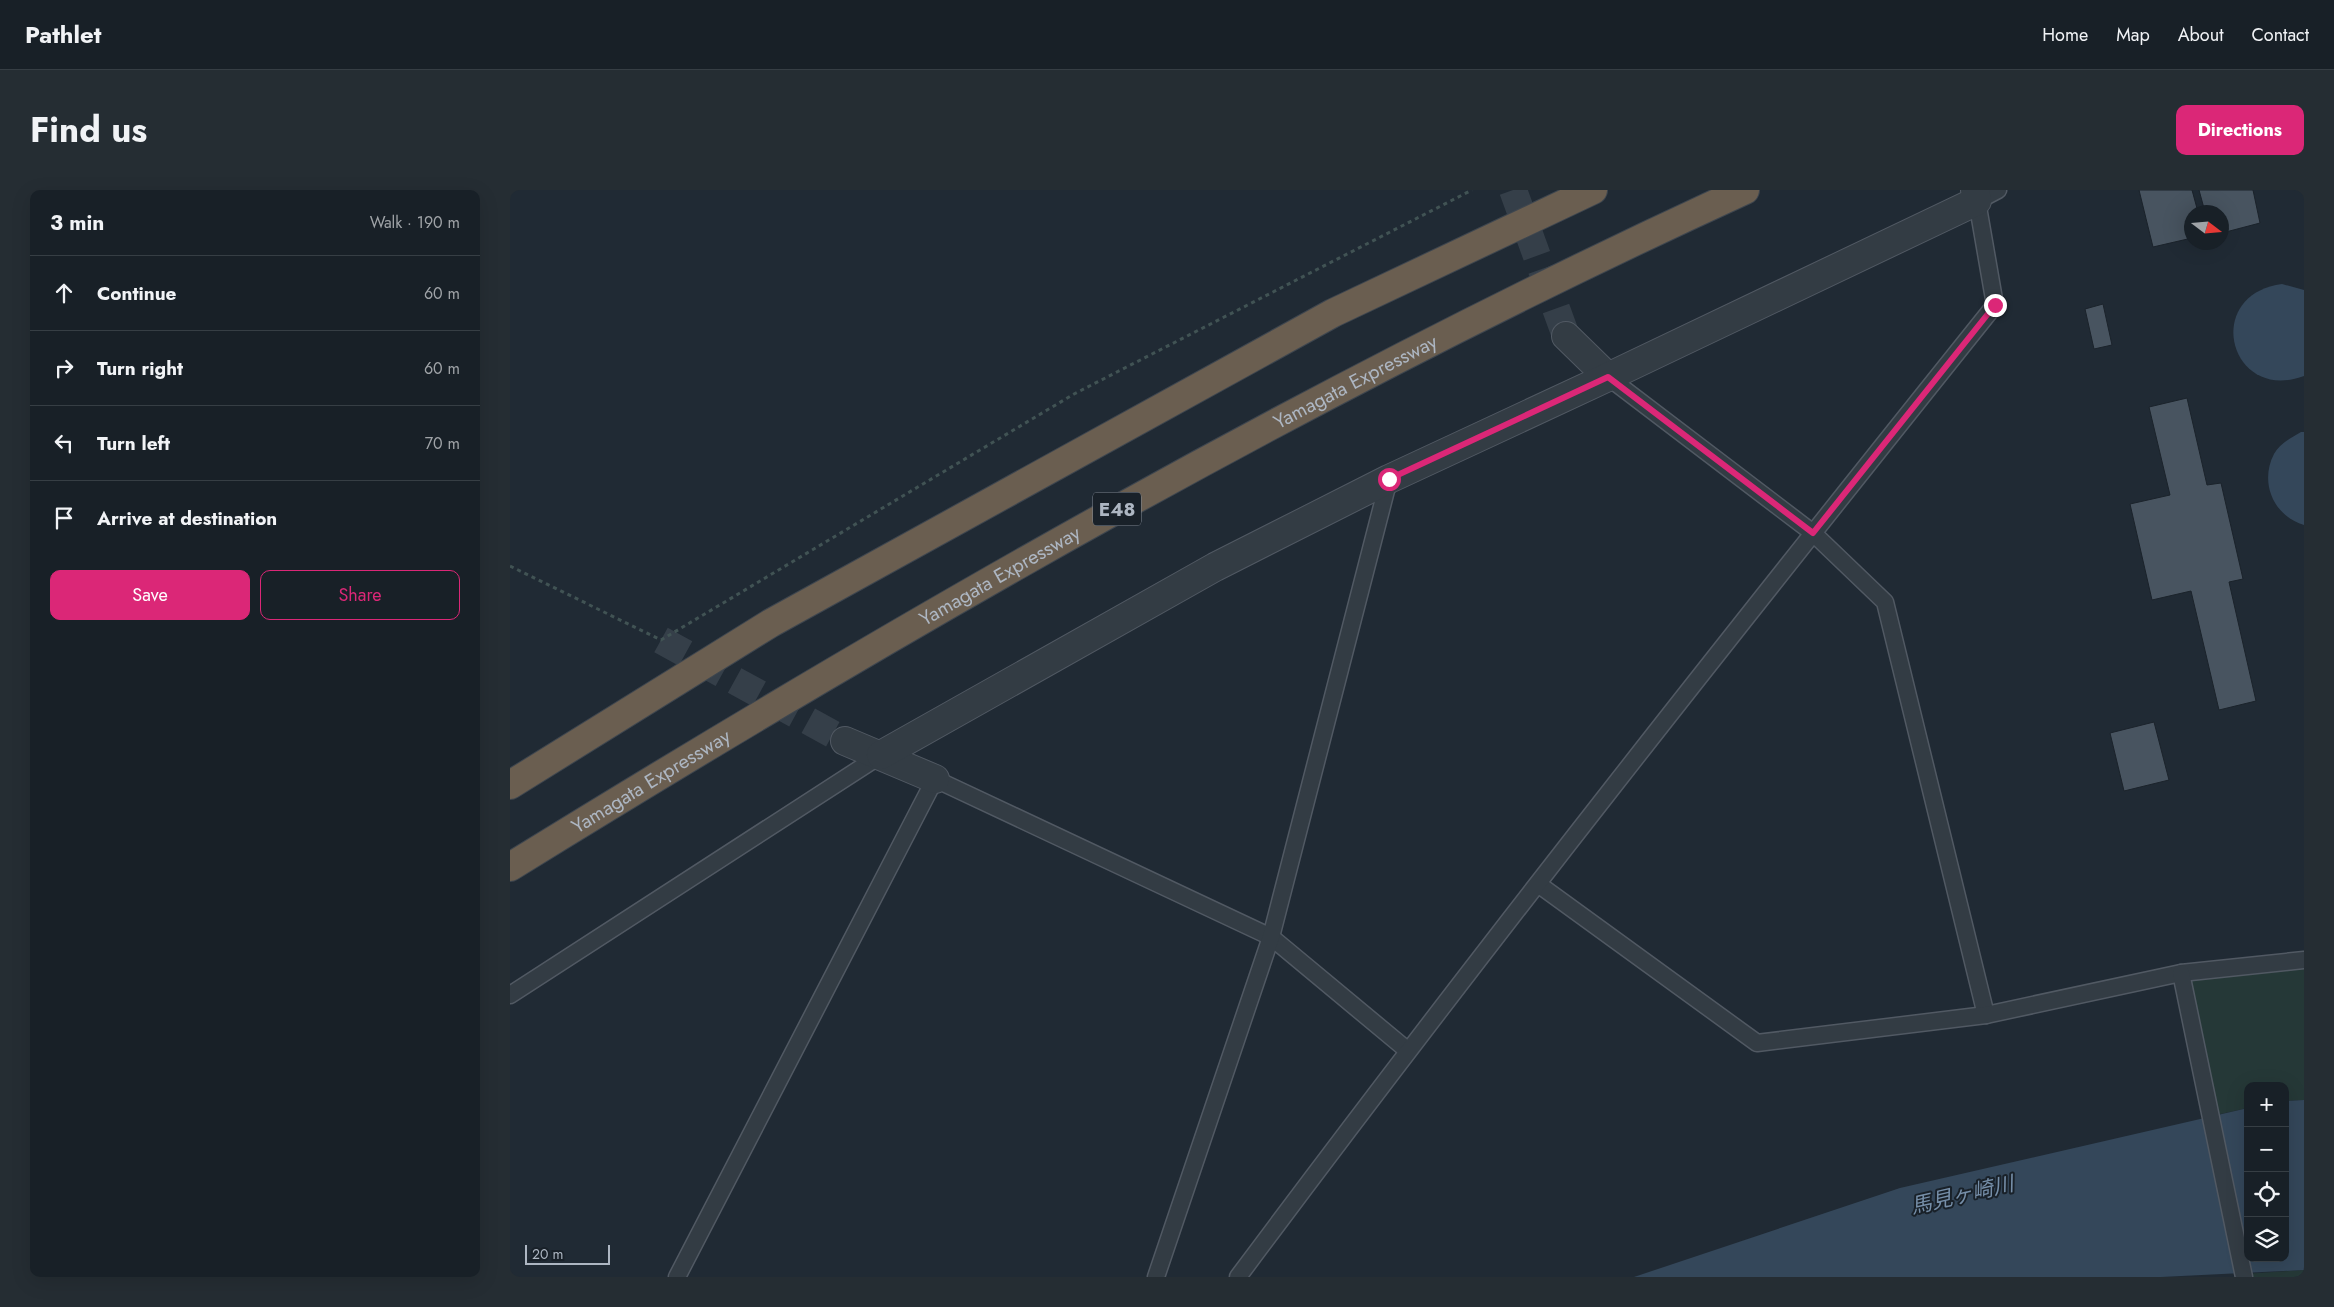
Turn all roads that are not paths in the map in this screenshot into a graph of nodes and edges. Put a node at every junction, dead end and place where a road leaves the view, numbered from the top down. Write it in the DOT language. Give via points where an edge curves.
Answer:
graph roads {
  1 [pos="1593,190"];
  2 [pos="1745,190"];
  3 [pos="1983,194"];
  4 [pos="1566,336"];
  5 [pos="1608,377"];
  6 [pos="1389,479"];
  7 [pos="1813,533"];
  8 [pos="845,742"];
  9 [pos="881,755"];
  10 [pos="935,779"];
  11 [pos="510,785"];
  12 [pos="510,867"];
  13 [pos="1538,884"];
  14 [pos="1271,937"];
  15 [pos="2304,960"];
  16 [pos="2181,973"];
  17 [pos="510,995"];
  18 [pos="1986,1015"];
  19 [pos="1407,1050"];
  20 [pos="677,1277"];
  21 [pos="1156,1277"];
  22 [pos="1238,1277"];
  23 [pos="2244,1277"];
  1 -- 11 [label="highway" via="1332,313 771,623"];
  2 -- 12 [label="highway, Yamagata Expressway / E48" via="1610,252 1314,401 1026,558 714,740"];
  3 -- 5 [label="street"];
  3 -- 7 [label="lane" via="1995,305"];
  4 -- 5 [label="street"];
  5 -- 6 [label="street"];
  5 -- 7 [label="lane"];
  6 -- 9 [label="street" via="1215,567"];
  6 -- 14 [label="lane"];
  7 -- 13 [label="lane"];
  7 -- 18 [label="lane" via="1885,602"];
  8 -- 9 [label="street"];
  9 -- 10 [label="street"];
  9 -- 17 [label="lane"];
  10 -- 14 [label="lane"];
  10 -- 20 [label="lane"];
  13 -- 18 [label="lane" via="1757,1043"];
  13 -- 19 [label="lane"];
  14 -- 19 [label="lane"];
  14 -- 21 [label="lane"];
  15 -- 16 [label="lane"];
  16 -- 18 [label="lane"];
  16 -- 23 [label="lane"];
  19 -- 22 [label="lane"];
}
